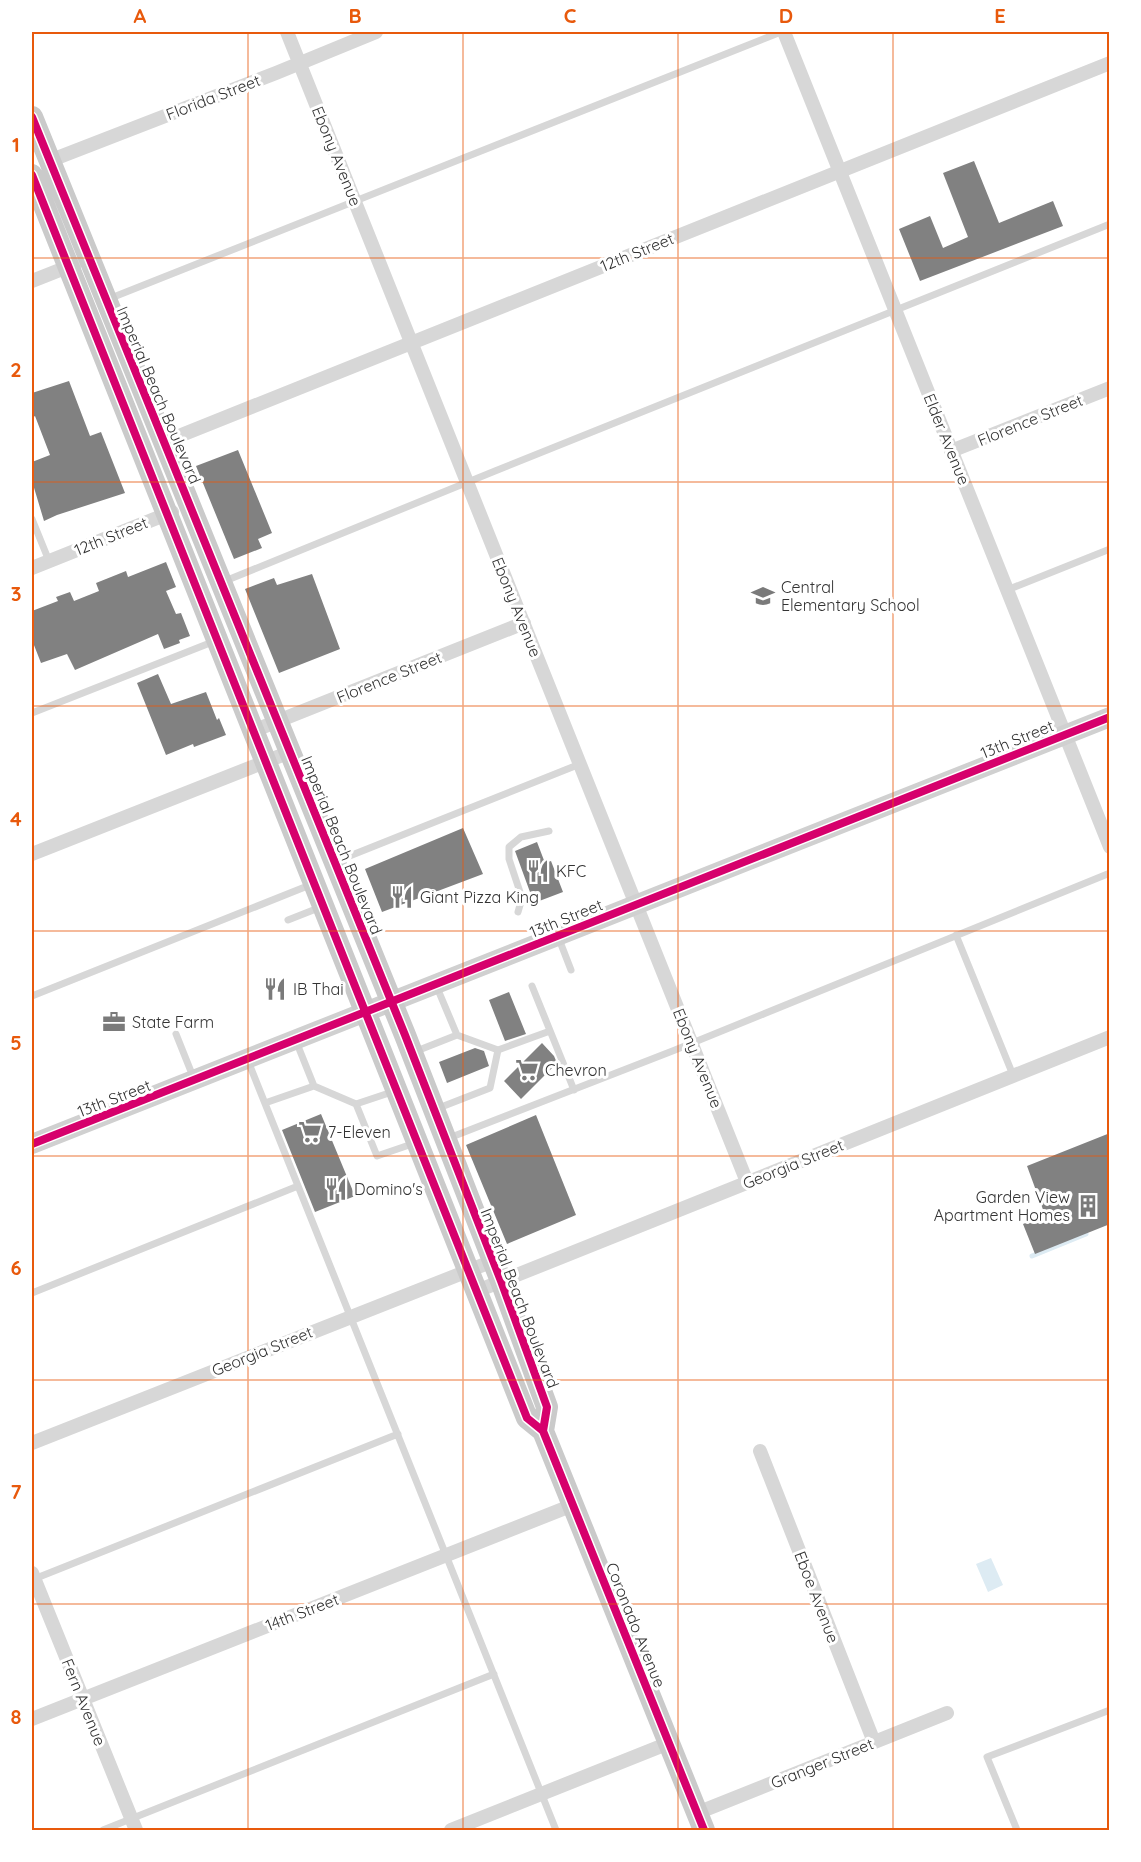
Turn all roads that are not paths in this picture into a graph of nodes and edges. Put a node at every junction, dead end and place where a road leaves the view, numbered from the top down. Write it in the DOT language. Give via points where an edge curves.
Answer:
graph roads {
  1 [pos="287,32"];
  2 [pos="376,32"];
  3 [pos="783,32"];
  4 [pos="299,63"];
  5 [pos="1110,63"];
  6 [pos="32,117"];
  7 [pos="49,161"];
  8 [pos="839,171"];
  9 [pos="32,175"];
  10 [pos="355,201"];
  11 [pos="1110,224"];
  12 [pos="78,262"];
  13 [pos="32,281"];
  14 [pos="105,300"];
  15 [pos="895,309"];
  16 [pos="411,343"];
  17 [pos="1110,388"];
  18 [pos="164,442"];
  19 [pos="951,451"];
  20 [pos="467,482"];
  21 [pos="190,504"];
  22 [pos="167,514"];
  23 [pos="32,519"];
  24 [pos="1110,549"];
  25 [pos="49,561"];
  26 [pos="32,568"];
  27 [pos="222,583"];
  28 [pos="1007,590"];
  29 [pos="524,623"];
  30 [pos="217,640"];
  31 [pos="32,713"];
  32 [pos="1110,717"];
  33 [pos="277,721"];
  34 [pos="253,731"];
  35 [pos="1065,735"];
  36 [pos="290,752"];
  37 [pos="266,761"];
  38 [pos="580,764"];
  39 [pos="549,831"];
  40 [pos="1110,847"];
  41 [pos="32,854"];
  42 [pos="335,862"];
  43 [pos="1110,873"];
  44 [pos="315,883"];
  45 [pos="636,904"];
  46 [pos="324,906"];
  47 [pos="518,912"];
  48 [pos="288,920"];
  49 [pos="956,935"];
  50 [pos="558,936"];
  51 [pos="571,970"];
  52 [pos="436,985"];
  53 [pos="532,986"];
  54 [pos="32,996"];
  55 [pos="392,1003"];
  56 [pos="366,1013"];
  57 [pos="550,1031"];
  58 [pos="176,1034"];
  59 [pos="457,1035"];
  60 [pos="1110,1037"];
  61 [pos="295,1041"];
  62 [pos="692,1044"];
  63 [pos="498,1050"];
  64 [pos="412,1053"];
  65 [pos="248,1060"];
  66 [pos="1013,1076"];
  67 [pos="195,1081"];
  68 [pos="314,1086"];
  69 [pos="397,1090"];
  70 [pos="574,1090"];
  71 [pos="265,1103"];
  72 [pos="356,1104"];
  73 [pos="434,1109"];
  74 [pos="445,1140"];
  75 [pos="417,1142"];
  76 [pos="32,1144"];
  77 [pos="747,1182"];
  78 [pos="297,1186"];
  79 [pos="468,1270"];
  80 [pos="497,1271"];
  81 [pos="477,1291"];
  82 [pos="32,1293"];
  83 [pos="350,1316"];
  84 [pos="543,1431"];
  85 [pos="398,1434"];
  86 [pos="32,1443"];
  87 [pos="760,1451"];
  88 [pos="573,1505"];
  89 [pos="447,1556"];
  90 [pos="32,1577"];
  91 [pos="494,1674"];
  92 [pos="82,1698"];
  93 [pos="1110,1710"];
  94 [pos="947,1713"];
  95 [pos="32,1719"];
  96 [pos="874,1742"];
  97 [pos="669,1743"];
  98 [pos="542,1794"];
  99 [pos="700,1822"];
  100 [pos="133,1825"];
  101 [pos="103,1830"];
  102 [pos="451,1830"];
  103 [pos="556,1830"];
  104 [pos="1017,1830"];
  1 -- 4 [label="street, Ebony Avenue"];
  2 -- 4 [label="street, Florida Street"];
  3 -- 8 [label="street, Elder Avenue"];
  3 -- 10 [label="lane"];
  4 -- 7 [label="street, Florida Street"];
  4 -- 10 [label="street, Ebony Avenue"];
  5 -- 8 [label="street, 12th Street"];
  6 -- 7 [label="main road, Imperial Beach Boulevard"];
  7 -- 12 [label="main road, Imperial Beach Boulevard"];
  8 -- 15 [label="street, Elder Avenue"];
  8 -- 16 [label="street, 12th Street"];
  9 -- 12 [label="main road, Imperial Beach Boulevard"];
  10 -- 14 [label="lane"];
  10 -- 16 [label="street, Ebony Avenue"];
  11 -- 15 [label="lane"];
  12 -- 13 [label="street"];
  12 -- 14 [label="main road, Imperial Beach Boulevard"];
  12 -- 22 [label="main road, Imperial Beach Boulevard"];
  14 -- 18 [label="main road, Imperial Beach Boulevard"];
  15 -- 19 [label="street, Elder Avenue"];
  15 -- 20 [label="lane"];
  16 -- 18 [label="street, 12th Street"];
  16 -- 20 [label="street, Ebony Avenue"];
  17 -- 19 [label="street, Florence Street"];
  18 -- 21 [label="main road, Imperial Beach Boulevard"];
  19 -- 28 [label="street, Elder Avenue"];
  20 -- 27 [label="lane"];
  20 -- 29 [label="street, Ebony Avenue"];
  21 -- 22 [label="street, 12th Street"];
  21 -- 27 [label="main road, Imperial Beach Boulevard"];
  22 -- 25 [label="street, 12th Street"];
  22 -- 30 [label="main road, Imperial Beach Boulevard"];
  23 -- 25 [label="lane"];
  24 -- 28 [label="lane"];
  25 -- 26 [label="street, 12th Street"];
  27 -- 33 [label="main road, Imperial Beach Boulevard"];
  28 -- 35 [label="street, Elder Avenue"];
  29 -- 33 [label="street, Florence Street"];
  29 -- 38 [label="street, Ebony Avenue"];
  30 -- 31 [label="lane"];
  30 -- 34 [label="main road, Imperial Beach Boulevard"];
  32 -- 35 [label="main road, 13th Street"];
  33 -- 34 [label="street, Florence Street"];
  33 -- 36 [label="main road, Imperial Beach Boulevard"];
  34 -- 37 [label="main road, Imperial Beach Boulevard"];
  35 -- 40 [label="street, Elder Avenue"];
  35 -- 45 [label="main road, 13th Street"];
  36 -- 37 [label="street"];
  36 -- 42 [label="main road, Imperial Beach Boulevard"];
  37 -- 41 [label="street"];
  37 -- 44 [label="main road, Imperial Beach Boulevard"];
  38 -- 42 [label="lane"];
  38 -- 45 [label="street, Ebony Avenue"];
  39 -- 47 [label="lane" via="521,837 509,847 522,898"];
  42 -- 55 [label="main road, Imperial Beach Boulevard"];
  43 -- 49 [label="lane"];
  44 -- 46 [label="main road, Imperial Beach Boulevard"];
  44 -- 54 [label="lane"];
  45 -- 50 [label="main road, 13th Street"];
  45 -- 62 [label="street, Ebony Avenue"];
  46 -- 48 [label="lane"];
  46 -- 56 [label="main road, Imperial Beach Boulevard"];
  49 -- 62 [label="lane"];
  49 -- 66 [label="lane"];
  50 -- 51 [label="lane"];
  50 -- 52 [label="main road, 13th Street"];
  52 -- 55 [label="main road, 13th Street"];
  52 -- 59 [label="lane"];
  53 -- 57 [label="lane"];
  55 -- 56 [label="main road, 13th Street"];
  55 -- 64 [label="main road, Imperial Beach Boulevard"];
  56 -- 61 [label="main road, 13th Street"];
  56 -- 69 [label="main road, Imperial Beach Boulevard"];
  57 -- 63 [label="lane"];
  57 -- 70 [label="lane"];
  58 -- 67 [label="lane"];
  59 -- 63 [label="lane"];
  59 -- 64 [label="lane"];
  60 -- 66 [label="street, Georgia Street"];
  61 -- 65 [label="main road, 13th Street"];
  61 -- 68 [label="lane"];
  62 -- 70 [label="lane"];
  62 -- 77 [label="street, Ebony Avenue"];
  63 -- 73 [label="lane" via="490,1088"];
  64 -- 73 [label="main road, Imperial Beach Boulevard"];
  65 -- 67 [label="main road, 13th Street"];
  65 -- 71 [label="lane"];
  66 -- 77 [label="street, Georgia Street"];
  67 -- 76 [label="main road, 13th Street"];
  68 -- 71 [label="lane"];
  68 -- 72 [label="lane"];
  69 -- 72 [label="lane"];
  69 -- 75 [label="main road, Imperial Beach Boulevard"];
  70 -- 74 [label="lane"];
  71 -- 78 [label="lane"];
  72 -- 75 [label="lane" via="376,1156"];
  73 -- 74 [label="main road, Imperial Beach Boulevard"];
  74 -- 80 [label="main road, Imperial Beach Boulevard"];
  75 -- 79 [label="main road, Imperial Beach Boulevard"];
  77 -- 80 [label="street, Georgia Street"];
  78 -- 82 [label="lane"];
  78 -- 83 [label="lane"];
  79 -- 80 [label="street, Georgia Street"];
  79 -- 81 [label="main road, Imperial Beach Boulevard"];
  79 -- 83 [label="street, Georgia Street"];
  80 -- 81 [label="street, Georgia Street"];
  80 -- 84 [label="main road, Imperial Beach Boulevard" via="547,1407"];
  81 -- 84 [label="main road, Imperial Beach Boulevard" via="527,1418"];
  83 -- 85 [label="lane"];
  83 -- 86 [label="street, Georgia Street"];
  84 -- 88 [label="main road, Coronado Avenue"];
  85 -- 89 [label="lane"];
  85 -- 90 [label="lane"];
  87 -- 96 [label="street, Eboe Avenue"];
  88 -- 89 [label="street, 14th Street"];
  88 -- 97 [label="main road, Coronado Avenue"];
  89 -- 91 [label="lane"];
  89 -- 92 [label="street, 14th Street"];
  90 -- 92 [label="street, Fern Avenue"];
  91 -- 98 [label="lane"];
  91 -- 100 [label="lane"];
  92 -- 95 [label="street, 14th Street"];
  92 -- 100 [label="street, Fern Avenue"];
  93 -- 104 [label="lane" via="987,1757"];
  94 -- 96 [label="street, Granger Street"];
  96 -- 99 [label="street, Granger Street"];
  97 -- 98 [label="street"];
  97 -- 99 [label="main road, Coronado Avenue"];
  98 -- 102 [label="street"];
  98 -- 103 [label="lane"];
  100 -- 101 [label="lane"];
}
